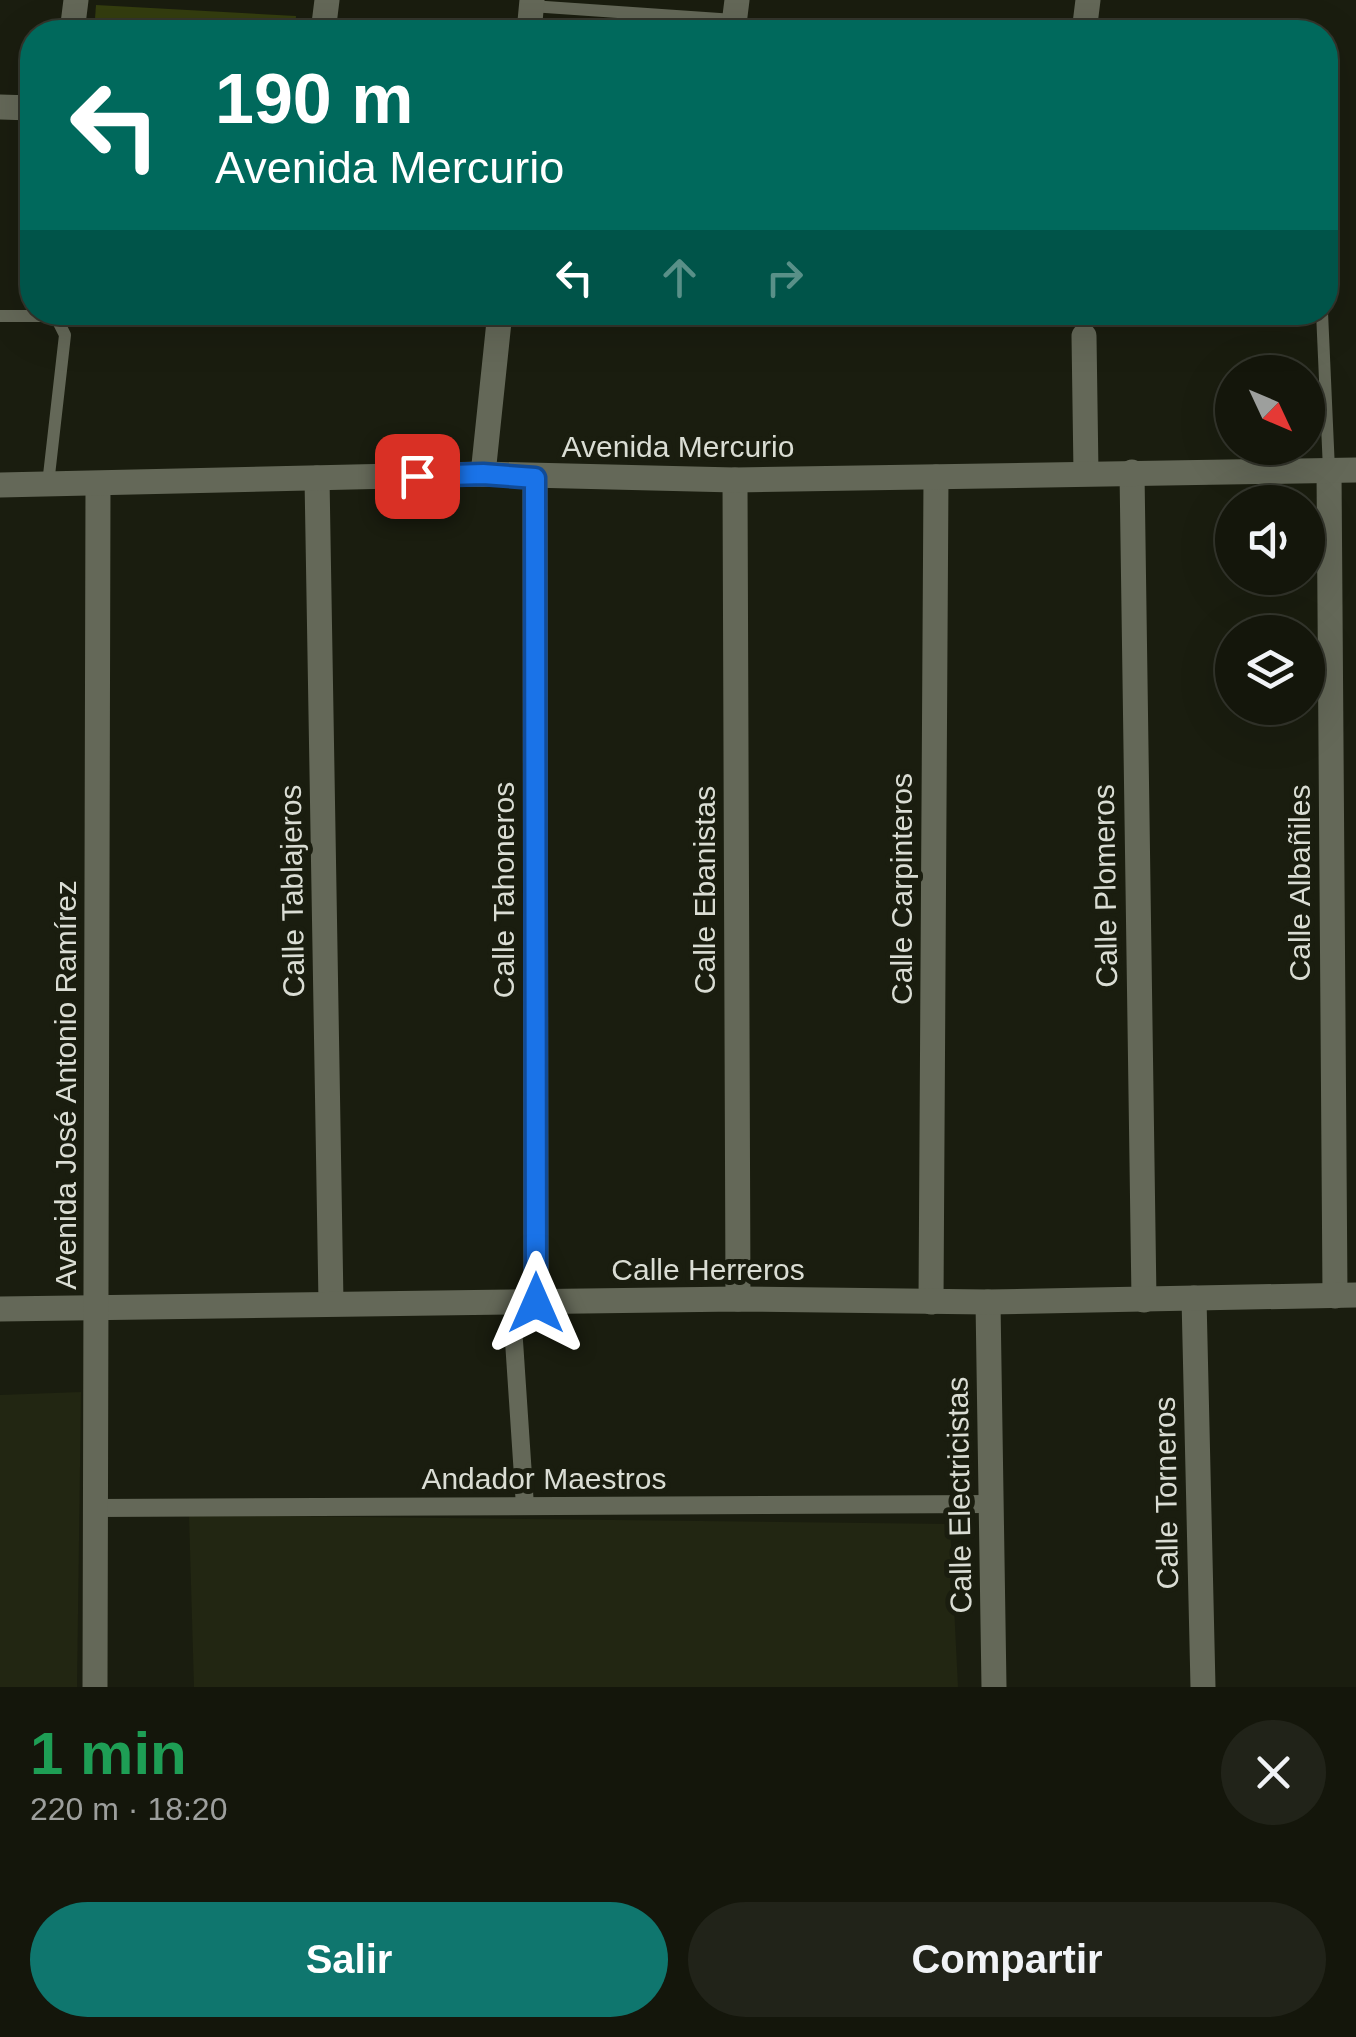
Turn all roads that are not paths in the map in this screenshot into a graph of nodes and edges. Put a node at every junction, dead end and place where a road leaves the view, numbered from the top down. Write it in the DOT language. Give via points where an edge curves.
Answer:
graph roads {
  1 [pos="531,3"];
  2 [pos="735,17"];
  3 [pos="60,325"];
  4 [pos="499,325"];
  5 [pos="1323,325"];
  6 [pos="1084,336"];
  7 [pos="1329,470"];
  8 [pos="1356,470"];
  9 [pos="1132,472"];
  10 [pos="1086,473"];
  11 [pos="483,474"];
  12 [pos="936,477"];
  13 [pos="317,478"];
  14 [pos="535,478"];
  15 [pos="736,480"];
  16 [pos="48,484"];
  17 [pos="98,484"];
  18 [pos="0,485"];
  19 [pos="1346,1295"];
  20 [pos="1194,1298"];
  21 [pos="738,1299"];
  22 [pos="1144,1300"];
  23 [pos="931,1302"];
  24 [pos="988,1302"];
  25 [pos="332,1303"];
  26 [pos="536,1303"];
  27 [pos="0,1308"];
  28 [pos="98,1308"];
  29 [pos="992,1504"];
  30 [pos="524,1506"];
  31 [pos="96,1508"];
  32 [pos="95,1687"];
  33 [pos="994,1687"];
  34 [pos="1203,1687"];
  1 -- 2 [label="lane"];
  3 -- 16 [label="lane" via="65,334"];
  4 -- 11 [label="street"];
  5 -- 7 [label="lane"];
  6 -- 10 [label="street"];
  7 -- 8 [label="street, Avenida Mercurio"];
  7 -- 9 [label="street, Avenida Mercurio"];
  7 -- 19 [label="street, Calle Albañiles"];
  9 -- 10 [label="street, Avenida Mercurio"];
  9 -- 22 [label="street, Calle Plomeros"];
  10 -- 12 [label="street, Avenida Mercurio"];
  11 -- 13 [label="street, Avenida Mercurio"];
  11 -- 14 [label="street, Avenida Mercurio"];
  12 -- 15 [label="street, Avenida Mercurio"];
  12 -- 23 [label="street, Calle Carpinteros"];
  13 -- 17 [label="street, Avenida Mercurio"];
  13 -- 25 [label="street, Calle Tablajeros"];
  14 -- 15 [label="street, Avenida Mercurio"];
  14 -- 26 [label="street, Calle Tahoneros"];
  15 -- 21 [label="street, Calle Ebanistas"];
  16 -- 17 [label="street, Avenida Mercurio"];
  16 -- 18 [label="street, Avenida Mercurio"];
  17 -- 28 [label="street, Avenida José Antonio Ramírez"];
  19 -- 20 [label="street, Calle Herreros"];
  20 -- 22 [label="street, Calle Herreros"];
  20 -- 34 [label="street, Calle Torneros"];
  21 -- 23 [label="street, Calle Herreros"];
  21 -- 26 [label="street, Calle Herreros"];
  22 -- 24 [label="street, Calle Herreros"];
  23 -- 24 [label="street, Calle Herreros"];
  24 -- 29 [label="street, Calle Electricistas"];
  25 -- 26 [label="street, Calle Herreros"];
  25 -- 28 [label="street, Calle Herreros"];
  26 -- 30 [label="street" via="513,1326"];
  27 -- 28 [label="street, Calle Herreros"];
  28 -- 31 [label="street, Avenida José Antonio Ramírez"];
  29 -- 30 [label="street, Andador Maestros"];
  29 -- 33 [label="street, Calle Electricistas"];
  30 -- 31 [label="street, Andador Maestros"];
  31 -- 32 [label="street, Avenida José Antonio Ramírez"];
}
